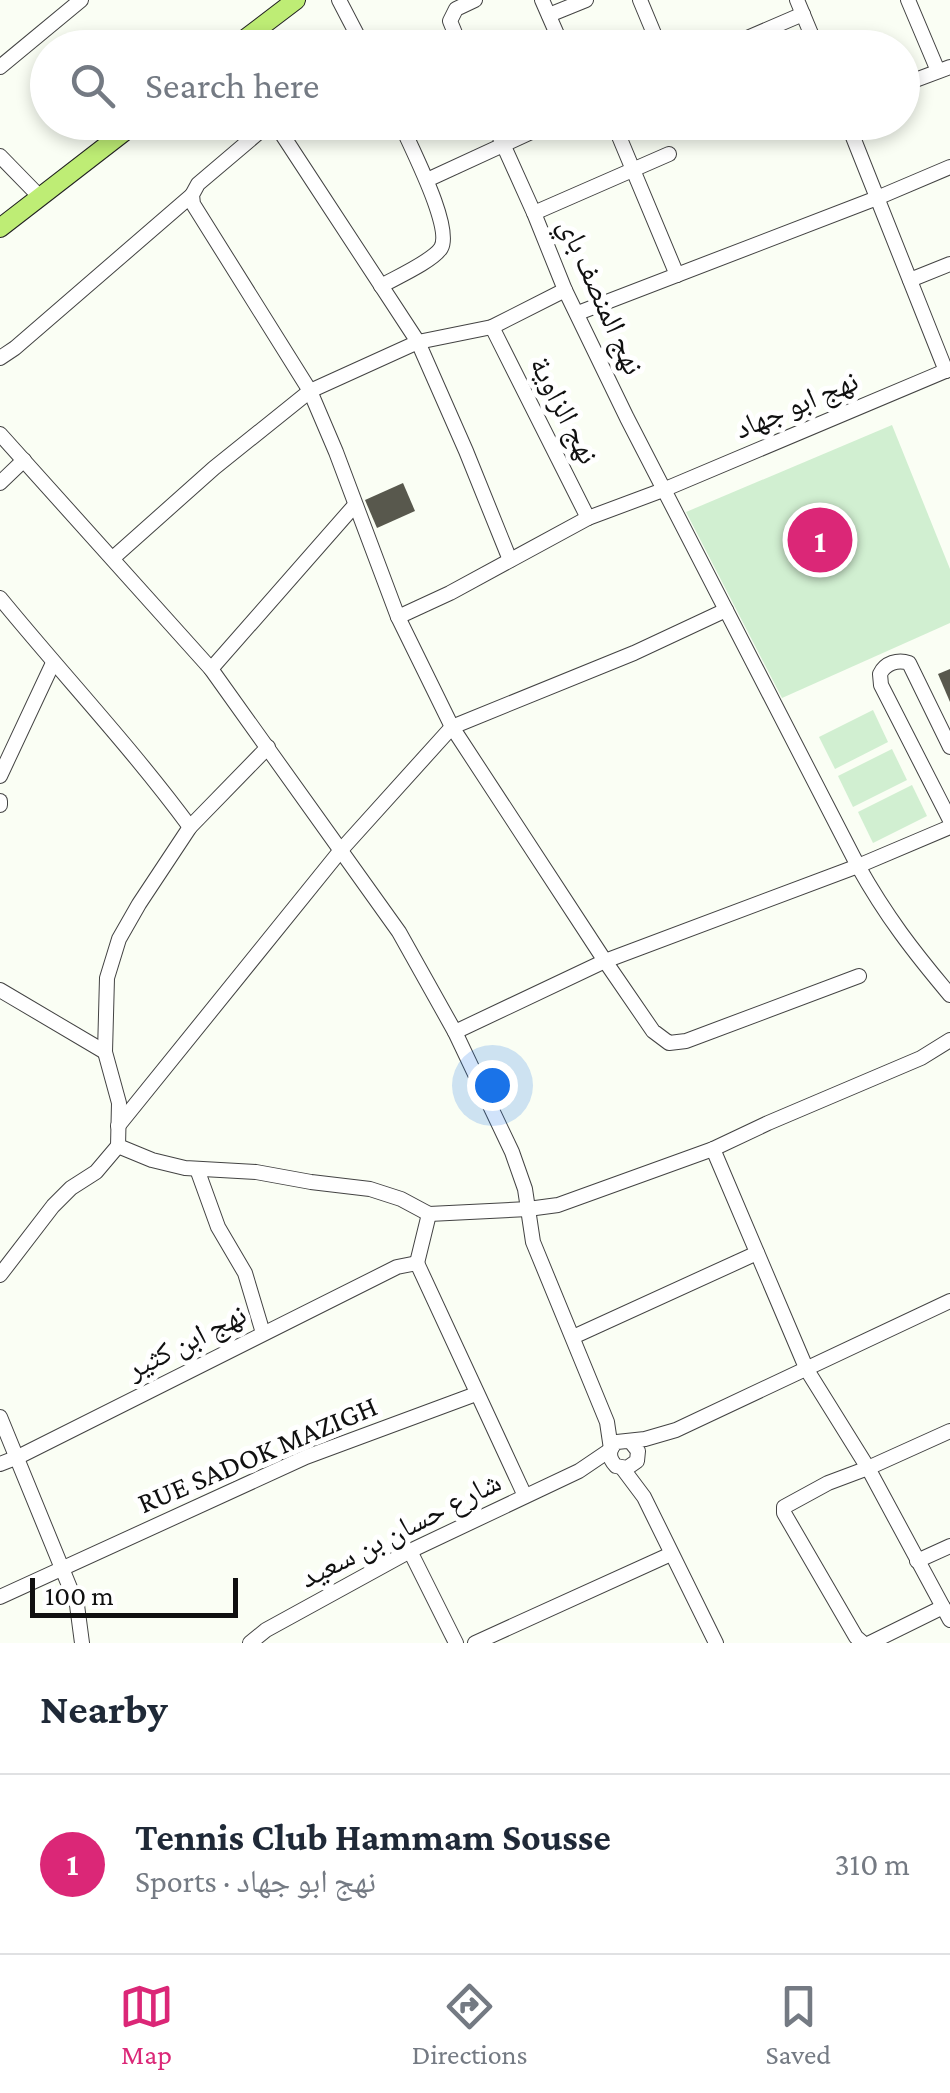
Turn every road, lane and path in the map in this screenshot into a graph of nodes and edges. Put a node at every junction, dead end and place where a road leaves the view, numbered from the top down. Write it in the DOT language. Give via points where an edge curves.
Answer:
graph roads {
  1 [pos="81,0"];
  2 [pos="295,0"];
  3 [pos="339,0"];
  4 [pos="476,0"];
  5 [pos="542,0"];
  6 [pos="586,0"];
  7 [pos="640,0"];
  8 [pos="908,0"];
  9 [pos="800,7"];
  10 [pos="549,15"];
  11 [pos="44,30"];
  12 [pos="256,30"];
  13 [pos="355,30"];
  14 [pos="454,30"];
  15 [pos="556,30"];
  16 [pos="652,30"];
  17 [pos="757,30"];
  18 [pos="30,42"];
  19 [pos="0,66"];
  20 [pos="944,69"];
  21 [pos="920,78"];
  22 [pos="114,140"];
  23 [pos="251,140"];
  24 [pos="284,140"];
  25 [pos="408,140"];
  26 [pos="501,140"];
  27 [pos="512,140"];
  28 [pos="621,140"];
  29 [pos="854,140"];
  30 [pos="503,144"];
  31 [pos="669,154"];
  32 [pos="0,156"];
  33 [pos="950,167"];
  34 [pos="634,168"];
  35 [pos="426,180"];
  36 [pos="192,195"];
  37 [pos="40,197"];
  38 [pos="877,198"];
  39 [pos="534,213"];
  40 [pos="0,228"];
  41 [pos="950,264"];
  42 [pos="676,275"];
  43 [pos="910,280"];
  44 [pos="381,286"];
  45 [pos="565,290"];
  46 [pos="578,313"];
  47 [pos="492,327"];
  48 [pos="418,342"];
  49 [pos="0,358"];
  50 [pos="948,370"];
  51 [pos="310,391"];
  52 [pos="0,434"];
  53 [pos="24,460"];
  54 [pos="0,483"];
  55 [pos="663,490"];
  56 [pos="355,505"];
  57 [pos="588,518"];
  58 [pos="113,558"];
  59 [pos="510,560"];
  60 [pos="0,598"];
  61 [pos="726,610"];
  62 [pos="398,617"];
  63 [pos="53,663"];
  64 [pos="211,669"];
  65 [pos="452,726"];
  66 [pos="268,747"];
  67 [pos="950,747"];
  68 [pos="0,776"];
  69 [pos="950,823"];
  70 [pos="190,827"];
  71 [pos="341,850"];
  72 [pos="858,866"];
  73 [pos="605,961"];
  74 [pos="859,976"];
  75 [pos="0,990"];
  76 [pos="950,995"];
  77 [pos="455,1032"];
  78 [pos="950,1040"];
  79 [pos="105,1052"];
  80 [pos="118,1126"];
  81 [pos="118,1146"];
  82 [pos="713,1149"];
  83 [pos="197,1170"];
  84 [pos="528,1210"];
  85 [pos="430,1214"];
  86 [pos="756,1253"];
  87 [pos="418,1263"];
  88 [pos="0,1275"];
  89 [pos="950,1301"];
  90 [pos="263,1333"];
  91 [pos="573,1337"];
  92 [pos="807,1370"];
  93 [pos="476,1394"];
  94 [pos="0,1417"];
  95 [pos="608,1422"];
  96 [pos="676,1430"];
  97 [pos="950,1432"];
  98 [pos="628,1441"];
  99 [pos="611,1450"];
  100 [pos="18,1458"];
  101 [pos="0,1464"];
  102 [pos="629,1464"];
  103 [pos="868,1468"];
  104 [pos="579,1471"];
  105 [pos="525,1496"];
  106 [pos="950,1546"];
  107 [pos="410,1551"];
  108 [pos="671,1554"];
  109 [pos="918,1561"];
  110 [pos="62,1570"];
  111 [pos="0,1596"];
  112 [pos="946,1613"];
  113 [pos="82,1643"];
  114 [pos="250,1643"];
  115 [pos="456,1643"];
  116 [pos="475,1643"];
  117 [pos="716,1643"];
  118 [pos="867,1643"];
  1 -- 11 [label="street"];
  2 -- 12 [label="main road"];
  3 -- 13 [label="street"];
  4 -- 14 [label="street" via="456,9"];
  5 -- 10 [label="street"];
  6 -- 10 [label="street"];
  7 -- 16 [label="street"];
  8 -- 20 [label="street"];
  9 -- 17 [label="street"];
  10 -- 15 [label="street"];
  18 -- 19 [label="street"];
  20 -- 21 [label="street"];
  22 -- 37 [label="main road"];
  23 -- 36 [label="street"];
  24 -- 44 [label="street"];
  25 -- 35 [label="street"];
  26 -- 30 [label="street, نهج المنصف باي"];
  27 -- 30 [label="street"];
  28 -- 34 [label="street"];
  29 -- 38 [label="street"];
  30 -- 35 [label="street"];
  30 -- 39 [label="street, نهج المنصف باي"];
  31 -- 34 [label="street"];
  32 -- 37 [label="street"];
  33 -- 38 [label="street"];
  34 -- 39 [label="street"];
  34 -- 42 [label="street"];
  35 -- 44 [label="street" via="444,228 443,245"];
  36 -- 49 [label="street"];
  36 -- 51 [label="street"];
  37 -- 40 [label="main road"];
  38 -- 42 [label="street"];
  38 -- 43 [label="street"];
  39 -- 45 [label="street, نهج المنصف باي"];
  41 -- 43 [label="street"];
  42 -- 46 [label="street"];
  43 -- 50 [label="street"];
  44 -- 48 [label="street"];
  45 -- 46 [label="street, نهج المنصف باي"];
  45 -- 47 [label="street"];
  46 -- 55 [label="street, نهج المنصف باي"];
  47 -- 48 [label="street"];
  47 -- 57 [label="street, نهج الزاوية"];
  48 -- 51 [label="street"];
  48 -- 59 [label="street"];
  50 -- 55 [label="street, نهج ابو جهاد"];
  51 -- 56 [label="street"];
  51 -- 58 [label="street"];
  52 -- 53 [label="street"];
  53 -- 54 [label="street"];
  53 -- 58 [label="street"];
  55 -- 57 [label="street, نهج ابو جهاد"];
  55 -- 61 [label="street, نهج المنصف باي"];
  56 -- 62 [label="street"];
  56 -- 64 [label="street"];
  57 -- 59 [label="street, نهج ابو جهاد"];
  58 -- 64 [label="street"];
  59 -- 62 [label="street, نهج ابو جهاد"];
  60 -- 63 [label="street"];
  61 -- 65 [label="street"];
  61 -- 72 [label="street, نهج المنصف باي"];
  62 -- 65 [label="street"];
  63 -- 68 [label="street"];
  63 -- 70 [label="street"];
  64 -- 66 [label="street"];
  65 -- 71 [label="street"];
  65 -- 73 [label="street"];
  66 -- 70 [label="street"];
  66 -- 71 [label="street"];
  67 -- 69 [label="street" via="913,668 898,660 886,666 881,685"];
  69 -- 72 [label="street"];
  70 -- 79 [label="street" via="119,939 107,978"];
  71 -- 77 [label="street" via="400,932"];
  71 -- 80 [label="street"];
  72 -- 73 [label="street"];
  72 -- 76 [label="street, نهج المنصف باي" via="883,910"];
  73 -- 74 [label="street" via="653,1031 670,1043"];
  73 -- 77 [label="street"];
  75 -- 79 [label="street"];
  77 -- 84 [label="street" via="512,1152"];
  78 -- 82 [label="street"];
  79 -- 80 [label="street"];
  80 -- 81 [label="street"];
  81 -- 83 [label="street"];
  81 -- 88 [label="street" via="53,1206"];
  82 -- 84 [label="street"];
  82 -- 86 [label="street"];
  83 -- 85 [label="street" via="370,1188"];
  83 -- 90 [label="street" via="218,1228 245,1272"];
  84 -- 85 [label="street"];
  84 -- 91 [label="street" via="533,1242"];
  85 -- 87 [label="street"];
  86 -- 91 [label="street"];
  86 -- 92 [label="street"];
  87 -- 90 [label="street, نهج ابن كثير"];
  87 -- 93 [label="street"];
  89 -- 92 [label="street"];
  90 -- 100 [label="street, نهج ابن كثير"];
  91 -- 95 [label="street"];
  92 -- 96 [label="street"];
  92 -- 103 [label="street"];
  93 -- 105 [label="street"];
  93 -- 110 [label="street, RUE SADOK MAZIGH" via="306,1458"];
  94 -- 100 [label="street"];
  95 -- 98 [label="street"];
  95 -- 99 [label="street"];
  96 -- 98 [label="street"];
  96 -- 102 [label="street"];
  97 -- 103 [label="street"];
  98 -- 99 [label="street"];
  98 -- 102 [label="street" via="638,1450"];
  99 -- 102 [label="street" via="612,1463"];
  99 -- 104 [label="street, شارع حسان بن سعيد"];
  100 -- 101 [label="street, نهج ابن كثير"];
  100 -- 110 [label="street"];
  102 -- 104 [label="street, شارع حسان بن سعيد"];
  102 -- 108 [label="street"];
  103 -- 109 [label="street"];
  103 -- 118 [label="street" via="784,1510 856,1637"];
  104 -- 105 [label="street, شارع حسان بن سعيد"];
  105 -- 107 [label="street, شارع حسان بن سعيد"];
  106 -- 109 [label="street"];
  107 -- 114 [label="street, شارع حسان بن سعيد"];
  107 -- 115 [label="street"];
  108 -- 116 [label="street"];
  108 -- 117 [label="street"];
  109 -- 112 [label="street"];
  110 -- 111 [label="street, RUE SADOK MAZIGH"];
  110 -- 113 [label="street" via="77,1605"];
  112 -- 118 [label="street"];
}
